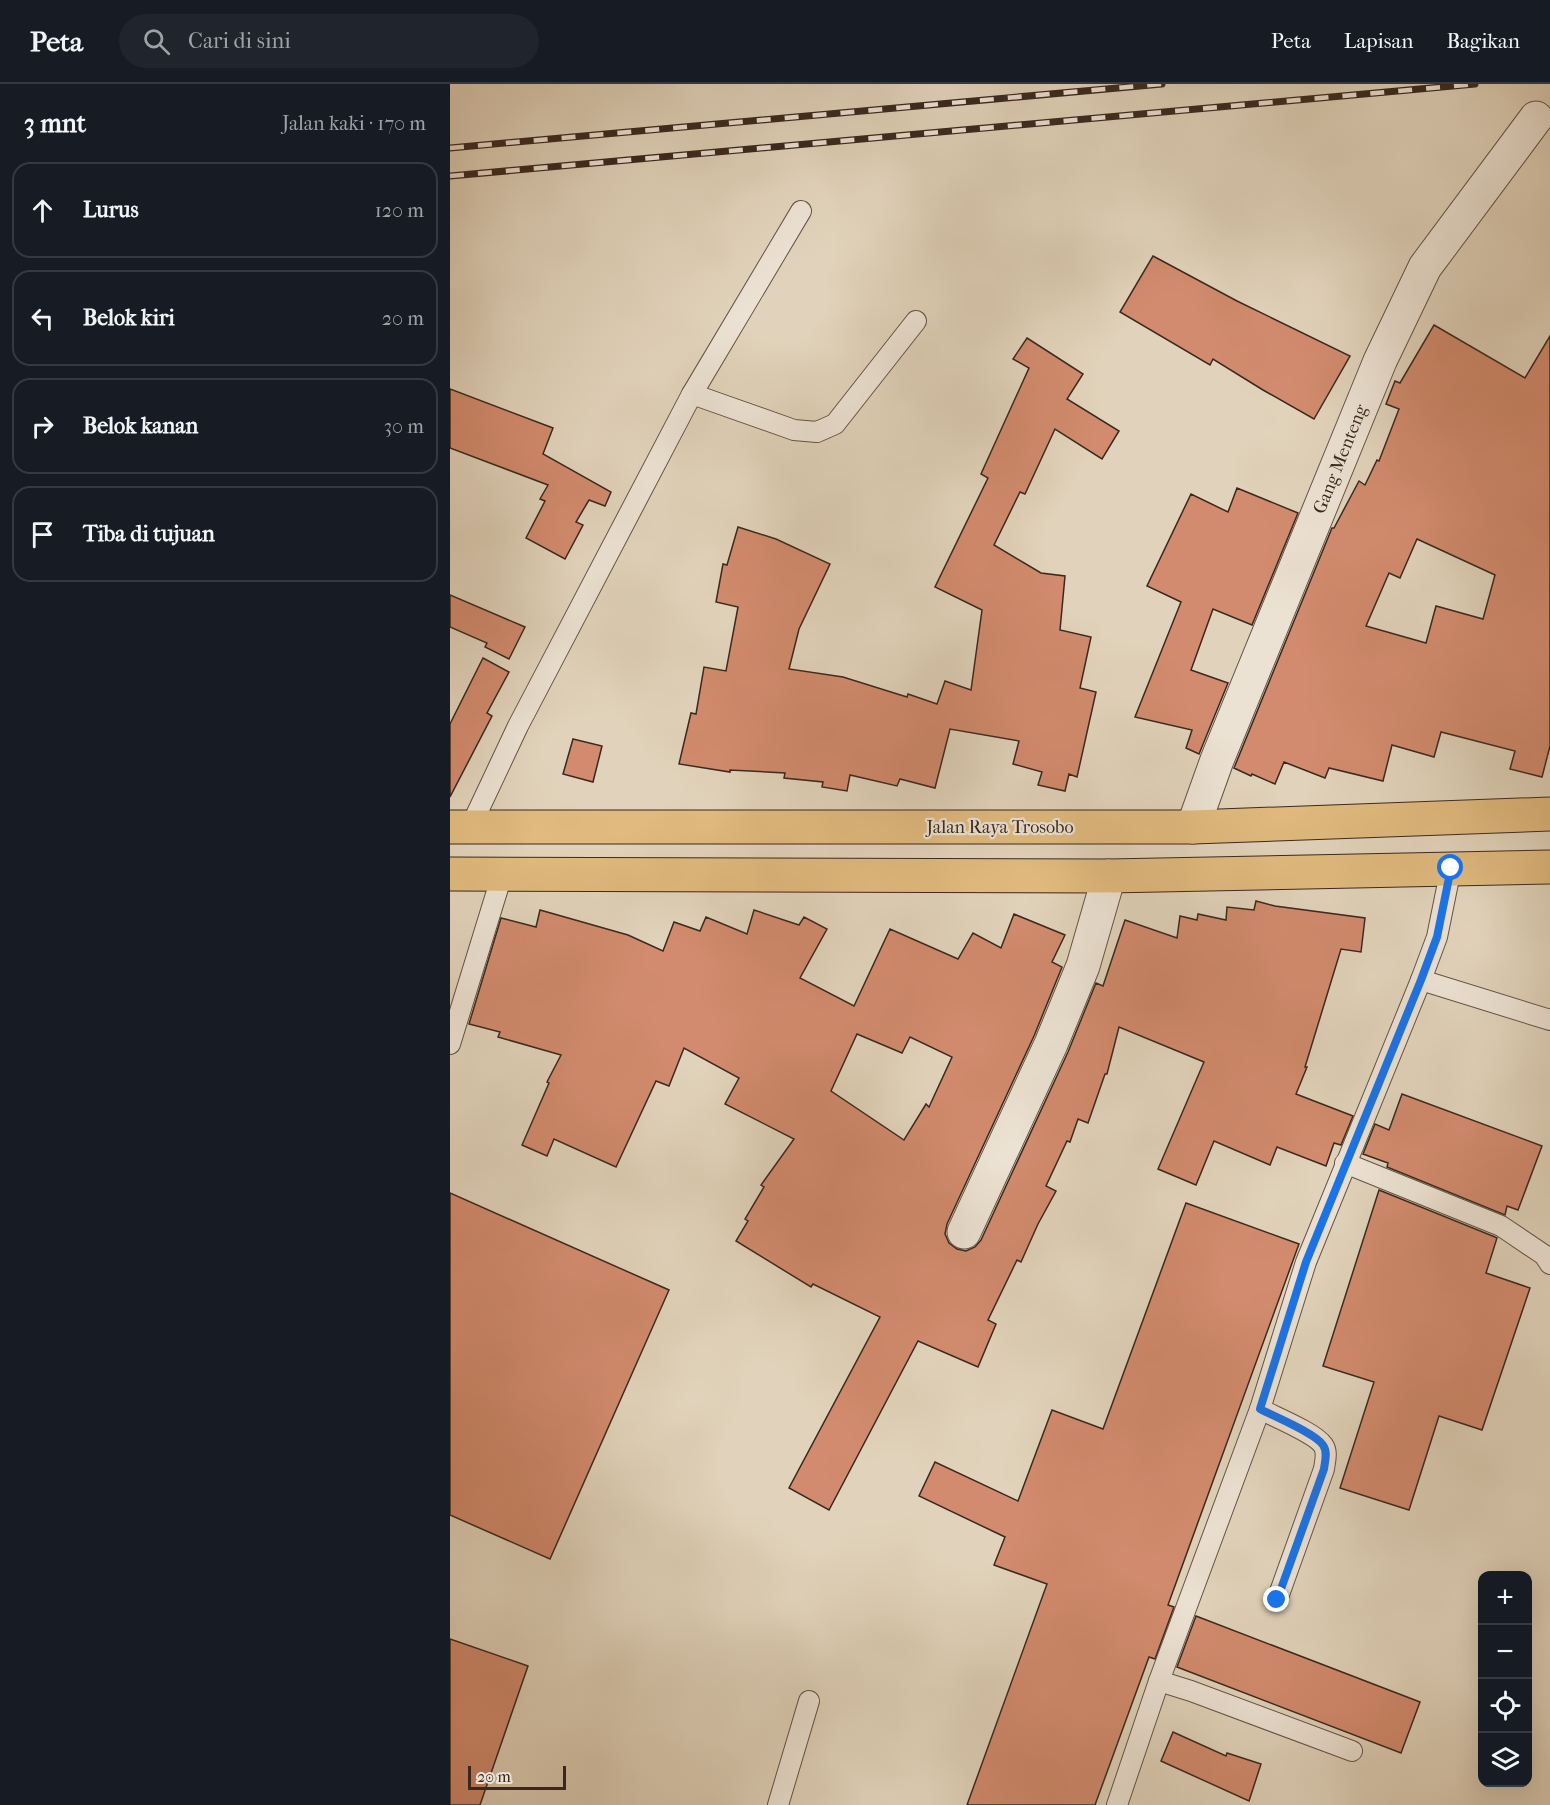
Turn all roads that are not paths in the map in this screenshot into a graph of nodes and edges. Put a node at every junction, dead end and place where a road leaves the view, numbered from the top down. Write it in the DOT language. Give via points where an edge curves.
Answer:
graph roads {
  1 [pos="1536,118"];
  2 [pos="801,211"];
  3 [pos="916,321"];
  4 [pos="692,394"];
  5 [pos="1550,814"];
  6 [pos="460,827"];
  7 [pos="1193,827"];
  8 [pos="1550,867"];
  9 [pos="1451,868"];
  10 [pos="450,874"];
  11 [pos="502,875"];
  12 [pos="1109,876"];
  13 [pos="1421,980"];
  14 [pos="1550,1020"];
  15 [pos="450,1044"];
  16 [pos="1345,1163"];
  17 [pos="964,1232"];
  18 [pos="1550,1264"];
  19 [pos="1260,1409"];
  20 [pos="1277,1600"];
  21 [pos="1159,1681"];
  22 [pos="809,1701"];
  23 [pos="1352,1751"];
  24 [pos="778,1805"];
  25 [pos="1117,1805"];
  1 -- 7 [label="street, Gang Menteng" via="1425,267 1376,372"];
  2 -- 4 [label="lane"];
  3 -- 4 [label="lane" via="835,424 817,432 794,430"];
  4 -- 6 [label="lane" via="518,726"];
  5 -- 7 [label="highway, Jalan Raya Trosobo"];
  6 -- 7 [label="highway, Jalan Raya Trosobo"];
  8 -- 9 [label="highway"];
  9 -- 12 [label="highway"];
  9 -- 13 [label="lane" via="1437,937"];
  10 -- 11 [label="highway"];
  11 -- 12 [label="highway"];
  11 -- 15 [label="lane"];
  12 -- 17 [label="street" via="1083,966"];
  13 -- 14 [label="lane"];
  13 -- 16 [label="lane"];
  16 -- 18 [label="lane" via="1501,1226 1544,1255"];
  16 -- 19 [label="lane" via="1306,1262"];
  19 -- 20 [label="lane" via="1312,1436 1323,1445 1326,1455"];
  19 -- 21 [label="lane"];
  21 -- 23 [label="lane"];
  21 -- 25 [label="lane"];
  22 -- 24 [label="lane"];
}
